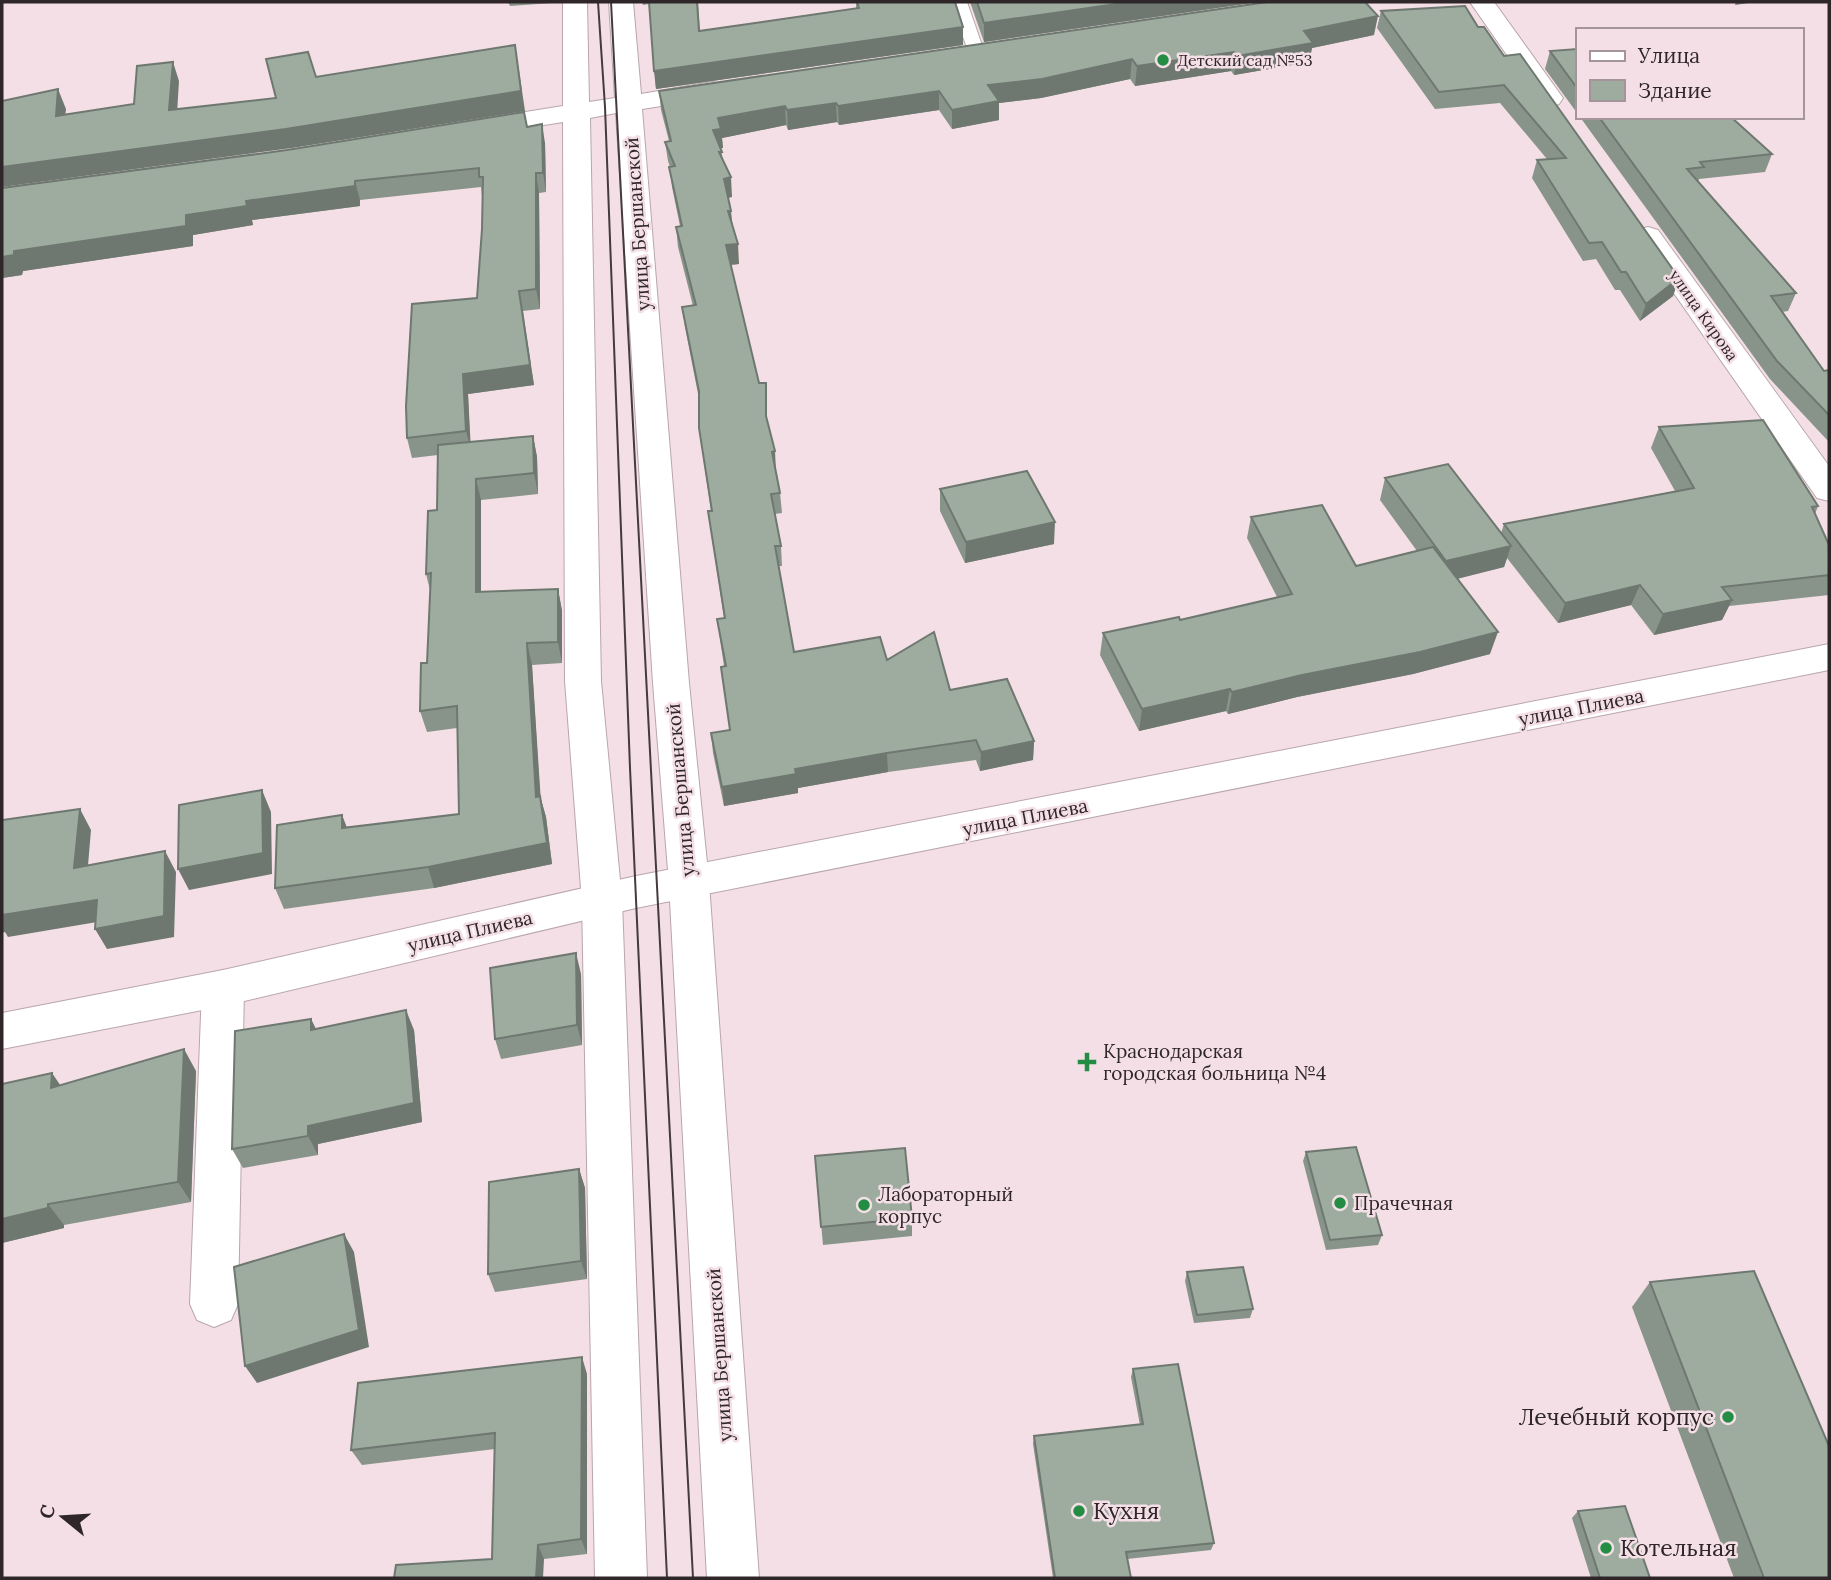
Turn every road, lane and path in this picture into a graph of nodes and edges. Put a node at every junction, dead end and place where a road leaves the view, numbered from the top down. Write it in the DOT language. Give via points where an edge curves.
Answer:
graph roads {
  1 [pos="575,2"];
  2 [pos="621,2"];
  3 [pos="959,2"];
  4 [pos="1482,2"];
  5 [pos="989,49"];
  6 [pos="948,55"];
  7 [pos="732,87"];
  8 [pos="628,103"];
  9 [pos="577,111"];
  10 [pos="1561,115"];
  11 [pos="455,132"];
  12 [pos="1633,215"];
  13 [pos="1829,490"];
  14 [pos="1829,657"];
  15 [pos="689,883"];
  16 [pos="602,901"];
  17 [pos="223,988"];
  18 [pos="2,1031"];
  19 [pos="214,1304"];
  20 [pos="621,1578"];
  21 [pos="733,1578"];
  1 -- 9 [label="street"];
  2 -- 8 [label="street, улица Бершанской"];
  3 -- 5 [label="lane"];
  4 -- 10 [label="street"];
  5 -- 6 [label="street"];
  7 -- 8 [label="street"];
  8 -- 9 [label="street"];
  8 -- 15 [label="street, улица Бершанской"];
  9 -- 11 [label="street"];
  9 -- 16 [label="street" via="583,681"];
  12 -- 13 [label="street, улица Кирова"];
  14 -- 15 [label="street, улица Плиева"];
  15 -- 16 [label="street, улица Плиева"];
  15 -- 21 [label="street, улица Бершанской"];
  16 -- 17 [label="street, улица Плиева"];
  16 -- 20 [label="street"];
  17 -- 18 [label="street, улица Плиева"];
  17 -- 19 [label="street"];
}
